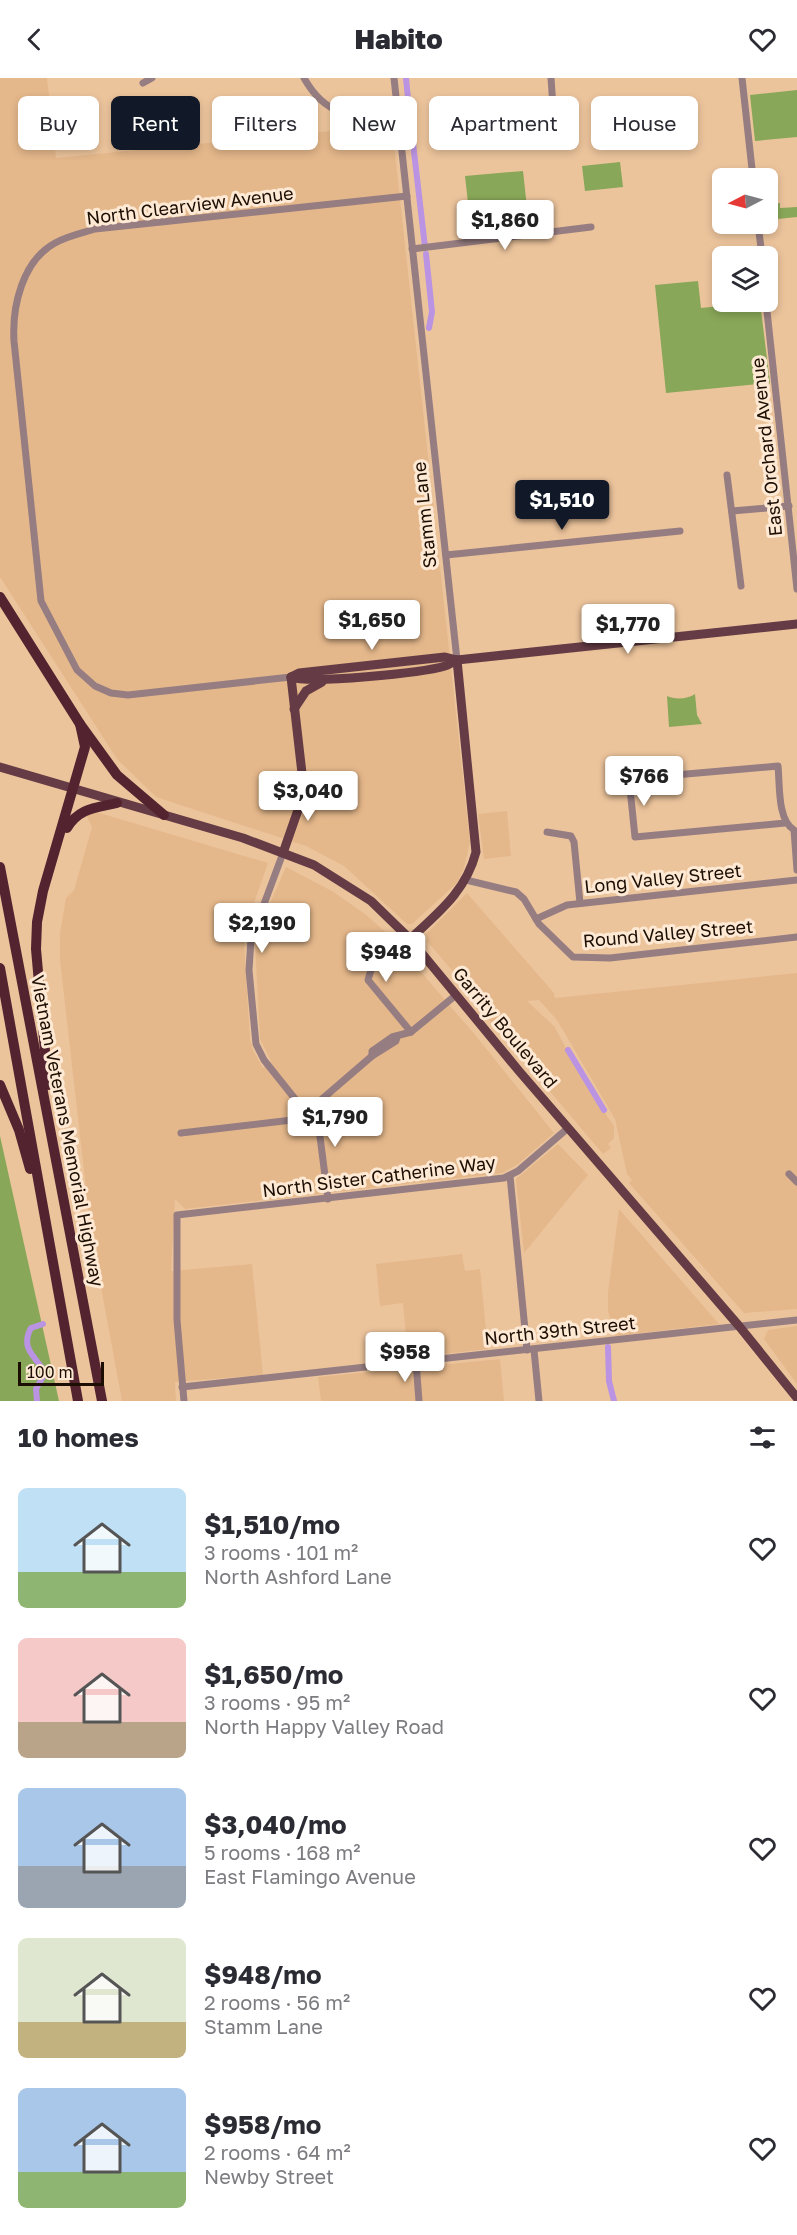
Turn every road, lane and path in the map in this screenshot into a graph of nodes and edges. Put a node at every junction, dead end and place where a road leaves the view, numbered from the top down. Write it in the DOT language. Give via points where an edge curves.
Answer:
graph roads {
  1 [pos="152,78"];
  2 [pos="304,78"];
  3 [pos="394,78"];
  4 [pos="551,78"];
  5 [pos="742,78"];
  6 [pos="143,83"];
  7 [pos="396,96"];
  8 [pos="552,96"];
  9 [pos="330,107"];
  10 [pos="402,150"];
  11 [pos="752,168"];
  12 [pos="407,196"];
  13 [pos="591,227"];
  14 [pos="412,249"];
  15 [pos="767,312"];
  16 [pos="727,475"];
  17 [pos="789,506"];
  18 [pos="732,511"];
  19 [pos="680,531"];
  20 [pos="446,555"];
  21 [pos="741,586"];
  22 [pos="797,589"];
  23 [pos="0,597"];
  24 [pos="797,624"];
  25 [pos="457,660"];
  26 [pos="291,677"];
  27 [pos="324,680"];
  28 [pos="294,709"];
  29 [pos="80,724"];
  30 [pos="0,767"];
  31 [pos="74,789"];
  32 [pos="117,802"];
  33 [pos="164,815"];
  34 [pos="785,823"];
  35 [pos="795,831"];
  36 [pos="547,832"];
  37 [pos="60,841"];
  38 [pos="283,853"];
  39 [pos="0,867"];
  40 [pos="797,870"];
  41 [pos="466,880"];
  42 [pos="797,880"];
  43 [pos="580,903"];
  44 [pos="536,918"];
  45 [pos="797,937"];
  46 [pos="410,939"];
  47 [pos="0,968"];
  48 [pos="456,995"];
  49 [pos="411,1032"];
  50 [pos="0,1085"];
  51 [pos="306,1112"];
  52 [pos="568,1128"];
  53 [pos="181,1133"];
  54 [pos="55,1150"];
  55 [pos="789,1174"];
  56 [pos="510,1176"];
  57 [pos="797,1182"];
  58 [pos="328,1199"];
  59 [pos="43,1210"];
  60 [pos="797,1320"];
  61 [pos="739,1326"];
  62 [pos="530,1350"];
  63 [pos="416,1362"];
  64 [pos="182,1387"];
  65 [pos="797,1398"];
  66 [pos="78,1401"];
  67 [pos="102,1401"];
  68 [pos="183,1401"];
  69 [pos="419,1401"];
  70 [pos="539,1401"];
  1 -- 6 [label="street"];
  2 -- 9 [label="street" via="317,98"];
  3 -- 7 [label="street, Stamm Lane"];
  4 -- 8 [label="street"];
  5 -- 11 [label="street"];
  10 -- 12 [label="street, Stamm Lane"];
  12 -- 14 [label="street, Stamm Lane"];
  12 -- 26 [label="street, North Clearview Avenue" via="95,229 55,243 42,254 25,277 14,321 41,601 77,670 95,686 128,695"];
  13 -- 14 [label="street"];
  14 -- 20 [label="street, Stamm Lane"];
  15 -- 17 [label="street, East Orchard Avenue"];
  16 -- 18 [label="street"];
  17 -- 18 [label="street"];
  17 -- 22 [label="street, East Orchard Avenue"];
  18 -- 21 [label="street"];
  19 -- 20 [label="street"];
  20 -- 25 [label="street, Stamm Lane"];
  23 -- 29 [label="highway"];
  24 -- 25 [label="main road"];
  25 -- 26 [label="main road" via="445,657"];
  25 -- 27 [label="main road" via="446,666"];
  25 -- 41 [label="main road, Stamm Lane" via="476,852"];
  26 -- 27 [label="main road" via="300,681"];
  26 -- 28 [label="main road"];
  27 -- 28 [label="main road" via="306,691"];
  28 -- 38 [label="main road" via="303,782"];
  29 -- 31 [label="highway" via="85,747"];
  29 -- 33 [label="highway" via="117,775"];
  30 -- 31 [label="main road, Garrity Boulevard"];
  31 -- 32 [label="main road, Garrity Boulevard"];
  31 -- 37 [label="highway"];
  32 -- 33 [label="main road, Garrity Boulevard"];
  32 -- 37 [label="highway" via="73,817"];
  33 -- 38 [label="main road, Garrity Boulevard"];
  34 -- 34 [label="street" via="778,766 629,779 635,837"];
  34 -- 35 [label="street"];
  35 -- 40 [label="street"];
  36 -- 43 [label="street" via="571,836 574,842"];
  37 -- 54 [label="highway" via="43,891 36,949"];
  38 -- 46 [label="main road, Garrity Boulevard" via="314,865 351,887"];
  38 -- 51 [label="street" via="250,939 254,1032 264,1060"];
  39 -- 54 [label="highway, Vietnam Veterans Memorial Highway"];
  41 -- 44 [label="street, Round Valley Street" via="516,892"];
  41 -- 46 [label="main road, Stamm Lane" via="458,893"];
  42 -- 43 [label="street, Long Valley Street"];
  43 -- 44 [label="street, Long Valley Street"];
  44 -- 45 [label="street, Round Valley Street" via="565,951 582,959"];
  46 -- 48 [label="main road, Garrity Boulevard"];
  46 -- 49 [label="street, Stamm Lane" via="367,976"];
  47 -- 59 [label="highway, Vietnam Veterans Memorial Highway"];
  48 -- 49 [label="street"];
  48 -- 52 [label="main road, Garrity Boulevard"];
  49 -- 51 [label="street" via="397,1037 372,1056"];
  50 -- 59 [label="highway" via="19,1130"];
  51 -- 53 [label="street" via="292,1120"];
  51 -- 58 [label="street" via="322,1139"];
  52 -- 56 [label="street, North Sister Catherine Way"];
  52 -- 61 [label="main road, Garrity Boulevard"];
  54 -- 67 [label="highway, Vietnam Veterans Memorial Highway"];
  55 -- 57 [label="street"];
  56 -- 58 [label="street, North Sister Catherine Way"];
  56 -- 62 [label="street"];
  58 -- 64 [label="street, North Sister Catherine Way" via="177,1215 177,1325"];
  59 -- 66 [label="highway, Vietnam Veterans Memorial Highway"];
  60 -- 61 [label="street, North 39th Street"];
  61 -- 62 [label="street, North 39th Street"];
  61 -- 65 [label="main road, Garrity Boulevard"];
  62 -- 63 [label="street, North 39th Street"];
  62 -- 70 [label="street"];
  63 -- 64 [label="street, North 39th Street"];
  63 -- 69 [label="street"];
  64 -- 68 [label="street"];
}
